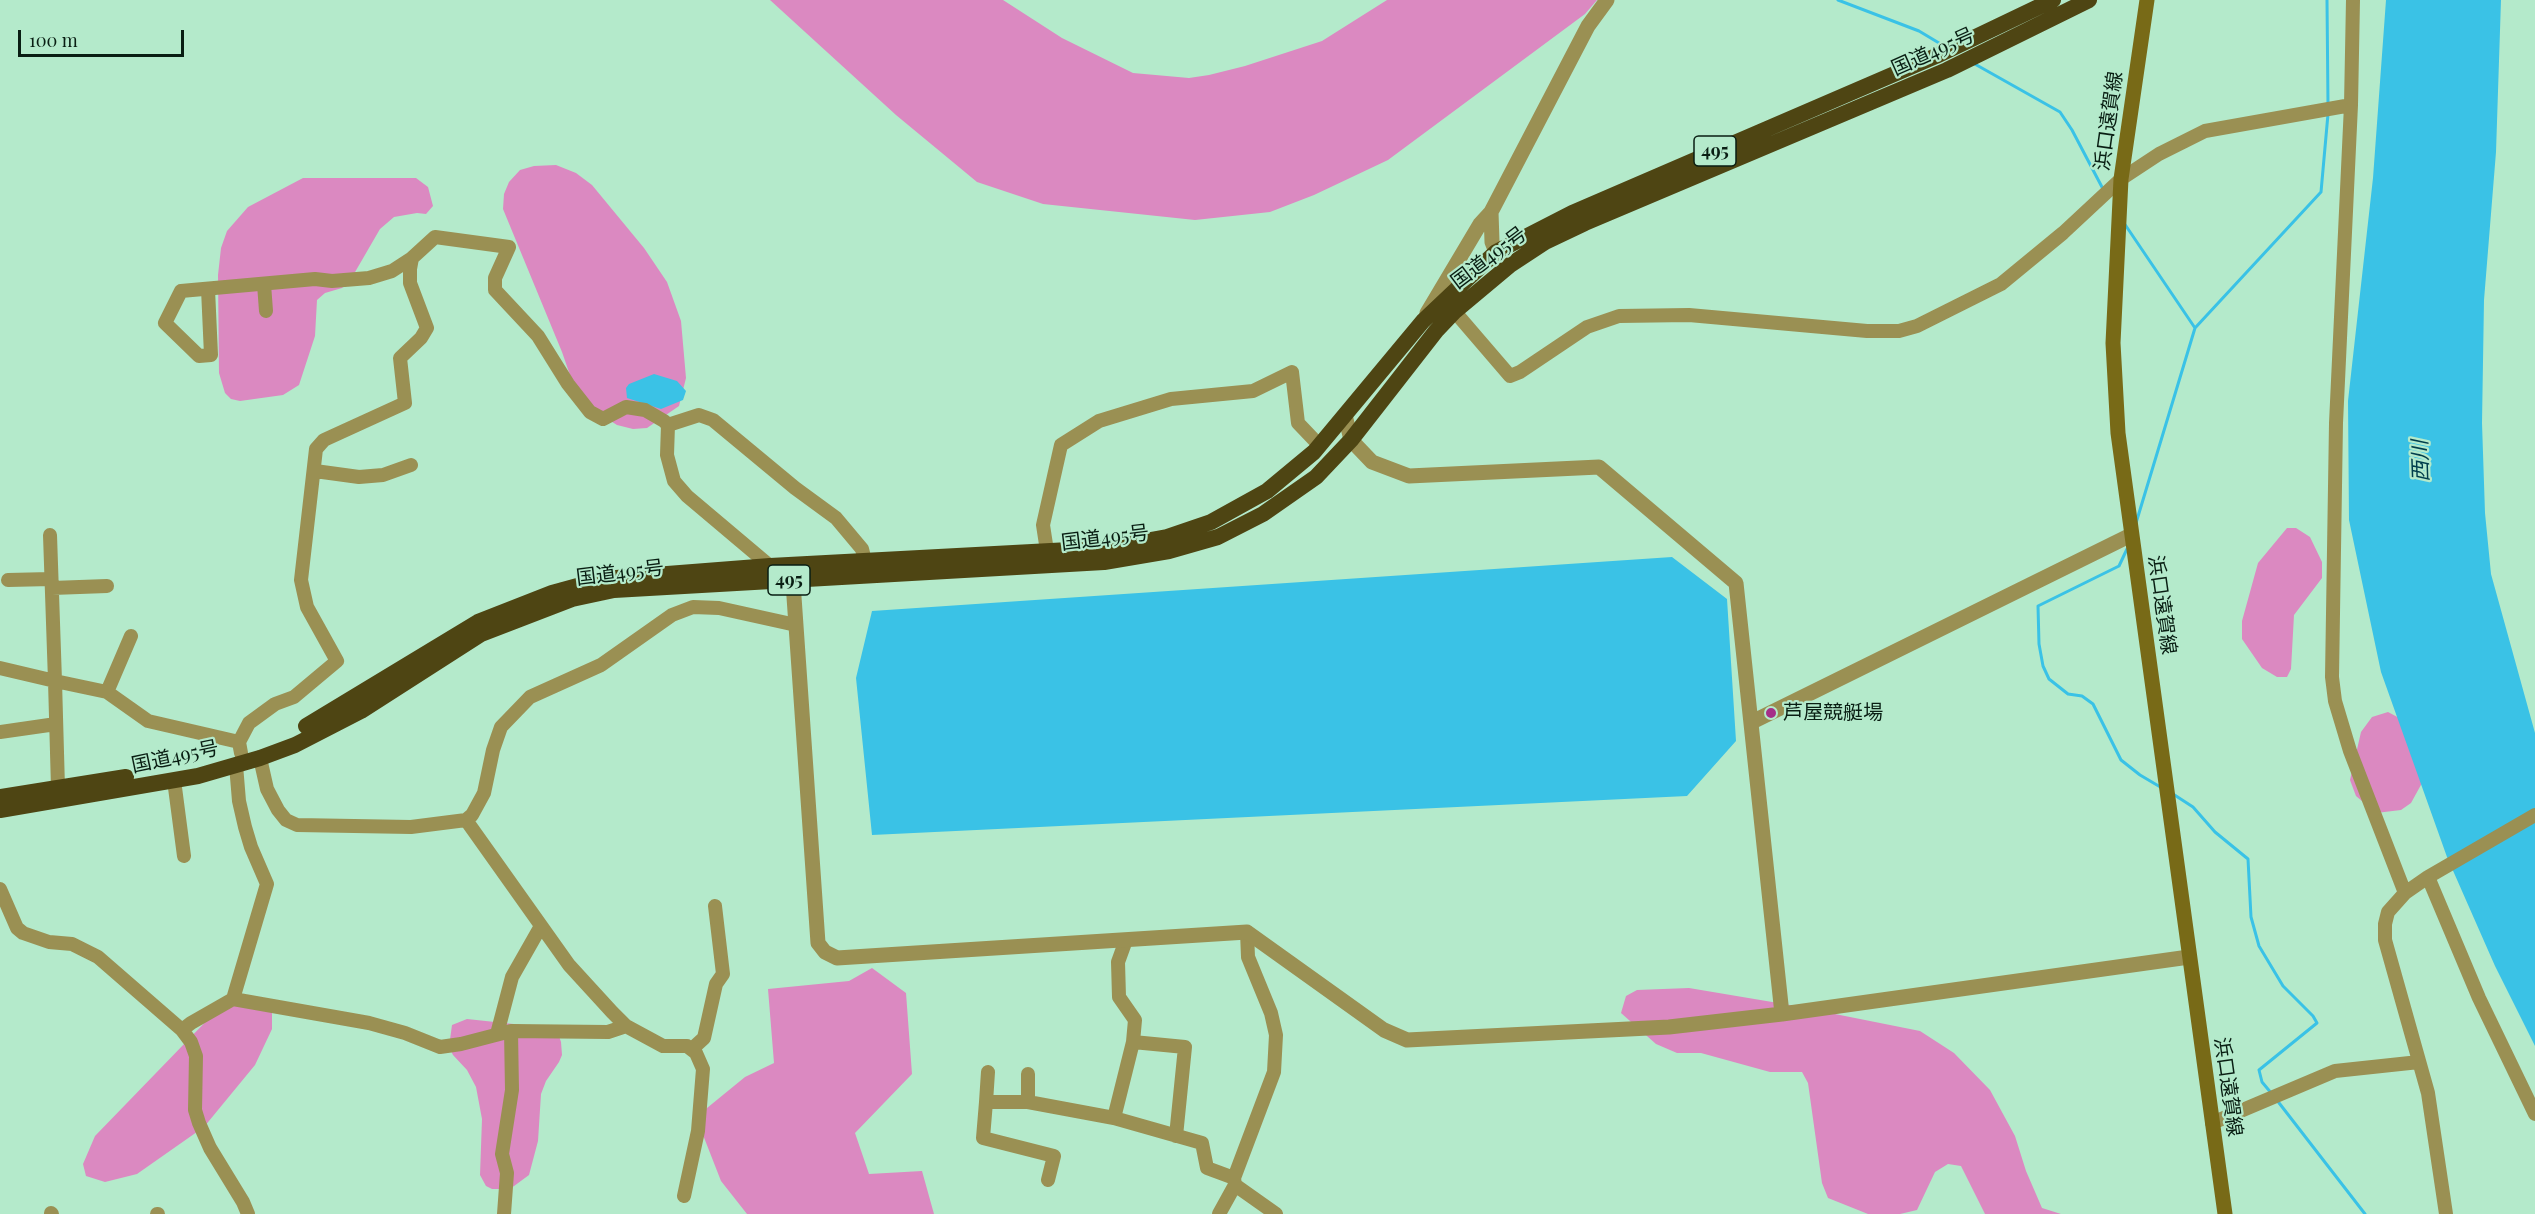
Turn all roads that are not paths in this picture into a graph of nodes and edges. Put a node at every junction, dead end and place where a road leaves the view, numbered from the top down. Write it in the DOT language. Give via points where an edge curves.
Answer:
graph roads {
  1 [pos="1607,0"];
  2 [pos="2053,0"];
  3 [pos="2089,0"];
  4 [pos="2148,0"];
  5 [pos="2353,0"];
  6 [pos="2351,105"];
  7 [pos="2121,179"];
  8 [pos="1491,212"];
  9 [pos="1496,252"];
  10 [pos="412,258"];
  11 [pos="264,284"];
  12 [pos="208,289"];
  13 [pos="1449,305"];
  14 [pos="266,311"];
  15 [pos="1423,321"];
  16 [pos="1345,415"];
  17 [pos="668,425"];
  18 [pos="1351,440"];
  19 [pos="1319,445"];
  20 [pos="411,465"];
  21 [pos="315,471"];
  22 [pos="50,535"];
  23 [pos="2131,535"];
  24 [pos="1047,551"];
  25 [pos="865,561"];
  26 [pos="770,566"];
  27 [pos="792,573"];
  28 [pos="8,580"];
  29 [pos="51,583"];
  30 [pos="107,586"];
  31 [pos="796,625"];
  32 [pos="131,636"];
  33 [pos="0,668"];
  34 [pos="54,681"];
  35 [pos="106,692"];
  36 [pos="1752,722"];
  37 [pos="56,724"];
  38 [pos="0,732"];
  39 [pos="239,753"];
  40 [pos="260,758"];
  41 [pos="174,780"];
  42 [pos="58,788"];
  43 [pos="0,797"];
  44 [pos="0,810"];
  45 [pos="2535,815"];
  46 [pos="466,820"];
  47 [pos="184,856"];
  48 [pos="2428,876"];
  49 [pos="0,888"];
  50 [pos="2405,893"];
  51 [pos="715,906"];
  52 [pos="541,926"];
  53 [pos="1246,932"];
  54 [pos="1126,940"];
  55 [pos="2189,957"];
  56 [pos="233,999"];
  57 [pos="1782,1014"];
  58 [pos="626,1026"];
  59 [pos="183,1030"];
  60 [pos="511,1031"];
  61 [pos="497,1034"];
  62 [pos="1133,1042"];
  63 [pos="692,1049"];
  64 [pos="2419,1062"];
  65 [pos="988,1072"];
  66 [pos="1028,1074"];
  67 [pos="986,1102"];
  68 [pos="1028,1102"];
  69 [pos="2535,1114"];
  70 [pos="1114,1118"];
  71 [pos="2212,1123"];
  72 [pos="1176,1136"];
  73 [pos="1048,1180"];
  74 [pos="1235,1181"];
  75 [pos="684,1197"];
  76 [pos="248,1214"];
  77 [pos="504,1214"];
  78 [pos="1219,1214"];
  79 [pos="1275,1214"];
  80 [pos="2225,1214"];
  81 [pos="2446,1214"];
  1 -- 8 [label="street" via="1588,26"];
  2 -- 9 [label="highway, 国道495号 / 495" via="1936,56 1572,213"];
  3 -- 13 [label="highway, 国道495号 / 495" via="1947,70 1545,242"];
  4 -- 7 [label="main road, 浜口遠賀線"];
  5 -- 6 [label="street"];
  6 -- 7 [label="street" via="2205,131"];
  6 -- 50 [label="street" via="2336,423 2332,677 2350,751"];
  7 -- 13 [label="street" via="2001,284 1899,331 1689,315 1619,316 1587,327 1510,376"];
  7 -- 23 [label="main road, 浜口遠賀線" via="2113,343 2118,433"];
  8 -- 9 [label="street"];
  8 -- 15 [label="street"];
  9 -- 13 [label="highway, 国道495号 / 495"];
  10 -- 11 [label="street" via="392,271 369,278"];
  10 -- 17 [label="street" via="435,237 509,247 495,278 495,290 538,336 590,412 603,419 626,407 645,410"];
  10 -- 21 [label="street" via="410,283 427,328 400,358 405,403 324,440 316,449"];
  11 -- 12 [label="street"];
  11 -- 14 [label="street"];
  12 -- 12 [label="street" via="181,291 165,323 199,356 211,355"];
  13 -- 15 [label="highway, 国道495号 / 495"];
  13 -- 18 [label="highway, 国道495号 / 495" via="1436,331"];
  15 -- 16 [label="highway, 国道495号 / 495"];
  16 -- 18 [label="street"];
  16 -- 19 [label="highway, 国道495号 / 495"];
  17 -- 25 [label="street" via="699,415 713,420 836,518 862,549"];
  17 -- 26 [label="street" via="667,455 674,481"];
  18 -- 27 [label="highway, 国道495号 / 495" via="1316,477 1263,514 1218,537 1169,551 1104,562"];
  18 -- 36 [label="street" via="1372,462 1408,476 1599,468 1736,583"];
  19 -- 24 [label="highway, 国道495号 / 495" via="1267,491 1211,522 1167,537 1107,548"];
  19 -- 24 [label="street" via="1298,423 1292,372 1253,391 1171,399 1099,421 1061,445 1043,525"];
  20 -- 21 [label="street" via="382,475 359,477"];
  21 -- 39 [label="street" via="301,580 307,607 337,660 294,697 275,704 249,723"];
  22 -- 29 [label="street"];
  23 -- 36 [label="street"];
  23 -- 55 [label="main road, 浜口遠賀線"];
  24 -- 25 [label="highway, 国道495号 / 495"];
  25 -- 27 [label="highway, 国道495号 / 495"];
  26 -- 27 [label="highway, 国道495号 / 495"];
  26 -- 39 [label="highway, 国道495号 / 495" via="603,579 535,599 478,622 315,722"];
  27 -- 31 [label="street"];
  27 -- 40 [label="highway, 国道495号 / 495" via="614,590 572,599 481,634 361,711"];
  28 -- 29 [label="street"];
  29 -- 30 [label="street"];
  29 -- 34 [label="street"];
  31 -- 46 [label="street" via="719,608 693,607 672,615 601,665 530,697 501,727 484,793"];
  31 -- 54 [label="street" via="819,943 825,952 837,958"];
  32 -- 35 [label="street"];
  33 -- 34 [label="street"];
  34 -- 35 [label="street"];
  34 -- 37 [label="street"];
  35 -- 39 [label="street" via="148,721"];
  36 -- 57 [label="street"];
  37 -- 38 [label="street"];
  37 -- 42 [label="street"];
  39 -- 40 [label="highway, 国道495号 / 495"];
  39 -- 41 [label="highway, 国道495号 / 495" via="198,776"];
  39 -- 42 [label="highway, 国道495号 / 495" via="193,766"];
  39 -- 56 [label="street" via="239,801 251,847 267,884"];
  40 -- 46 [label="street" via="267,789 278,810 297,825 411,827"];
  41 -- 44 [label="highway, 国道495号 / 495"];
  41 -- 47 [label="street"];
  42 -- 43 [label="highway, 国道495号 / 495"];
  45 -- 48 [label="street"];
  46 -- 52 [label="street"];
  48 -- 50 [label="street"];
  48 -- 69 [label="street" via="2479,998"];
  49 -- 59 [label="street" via="17,928 23,933 49,942 72,944 98,957"];
  50 -- 64 [label="street" via="2388,912 2385,940"];
  51 -- 63 [label="street" via="723,974 716,984 704,1038"];
  52 -- 58 [label="street" via="569,965"];
  52 -- 61 [label="street" via="509,984"];
  53 -- 54 [label="street"];
  53 -- 57 [label="street" via="1384,1030 1407,1040 1669,1027"];
  53 -- 74 [label="street" via="1248,957 1271,1013 1276,1056 1274,1072"];
  54 -- 62 [label="street" via="1118,962 1119,997 1135,1020"];
  55 -- 57 [label="street"];
  55 -- 71 [label="main road, 浜口遠賀線"];
  56 -- 59 [label="street"];
  56 -- 61 [label="street" via="369,1023 405,1032 440,1047"];
  58 -- 60 [label="street" via="608,1032"];
  58 -- 63 [label="street" via="663,1046"];
  59 -- 76 [label="street" via="196,1056 195,1110 199,1123"];
  60 -- 61 [label="street"];
  60 -- 77 [label="street" via="512,1090 502,1154 507,1173"];
  62 -- 70 [label="street"];
  62 -- 72 [label="street" via="1185,1047"];
  63 -- 75 [label="street" via="703,1069 698,1131"];
  64 -- 71 [label="street" via="2335,1071"];
  64 -- 81 [label="street" via="2428,1093"];
  65 -- 67 [label="street"];
  66 -- 68 [label="street"];
  67 -- 68 [label="street"];
  67 -- 73 [label="street" via="983,1144 1054,1156"];
  68 -- 70 [label="street"];
  70 -- 72 [label="street"];
  71 -- 80 [label="main road, 浜口遠賀線"];
  72 -- 74 [label="street" via="1202,1143 1207,1168"];
  74 -- 78 [label="street"];
  74 -- 79 [label="street"];
}
